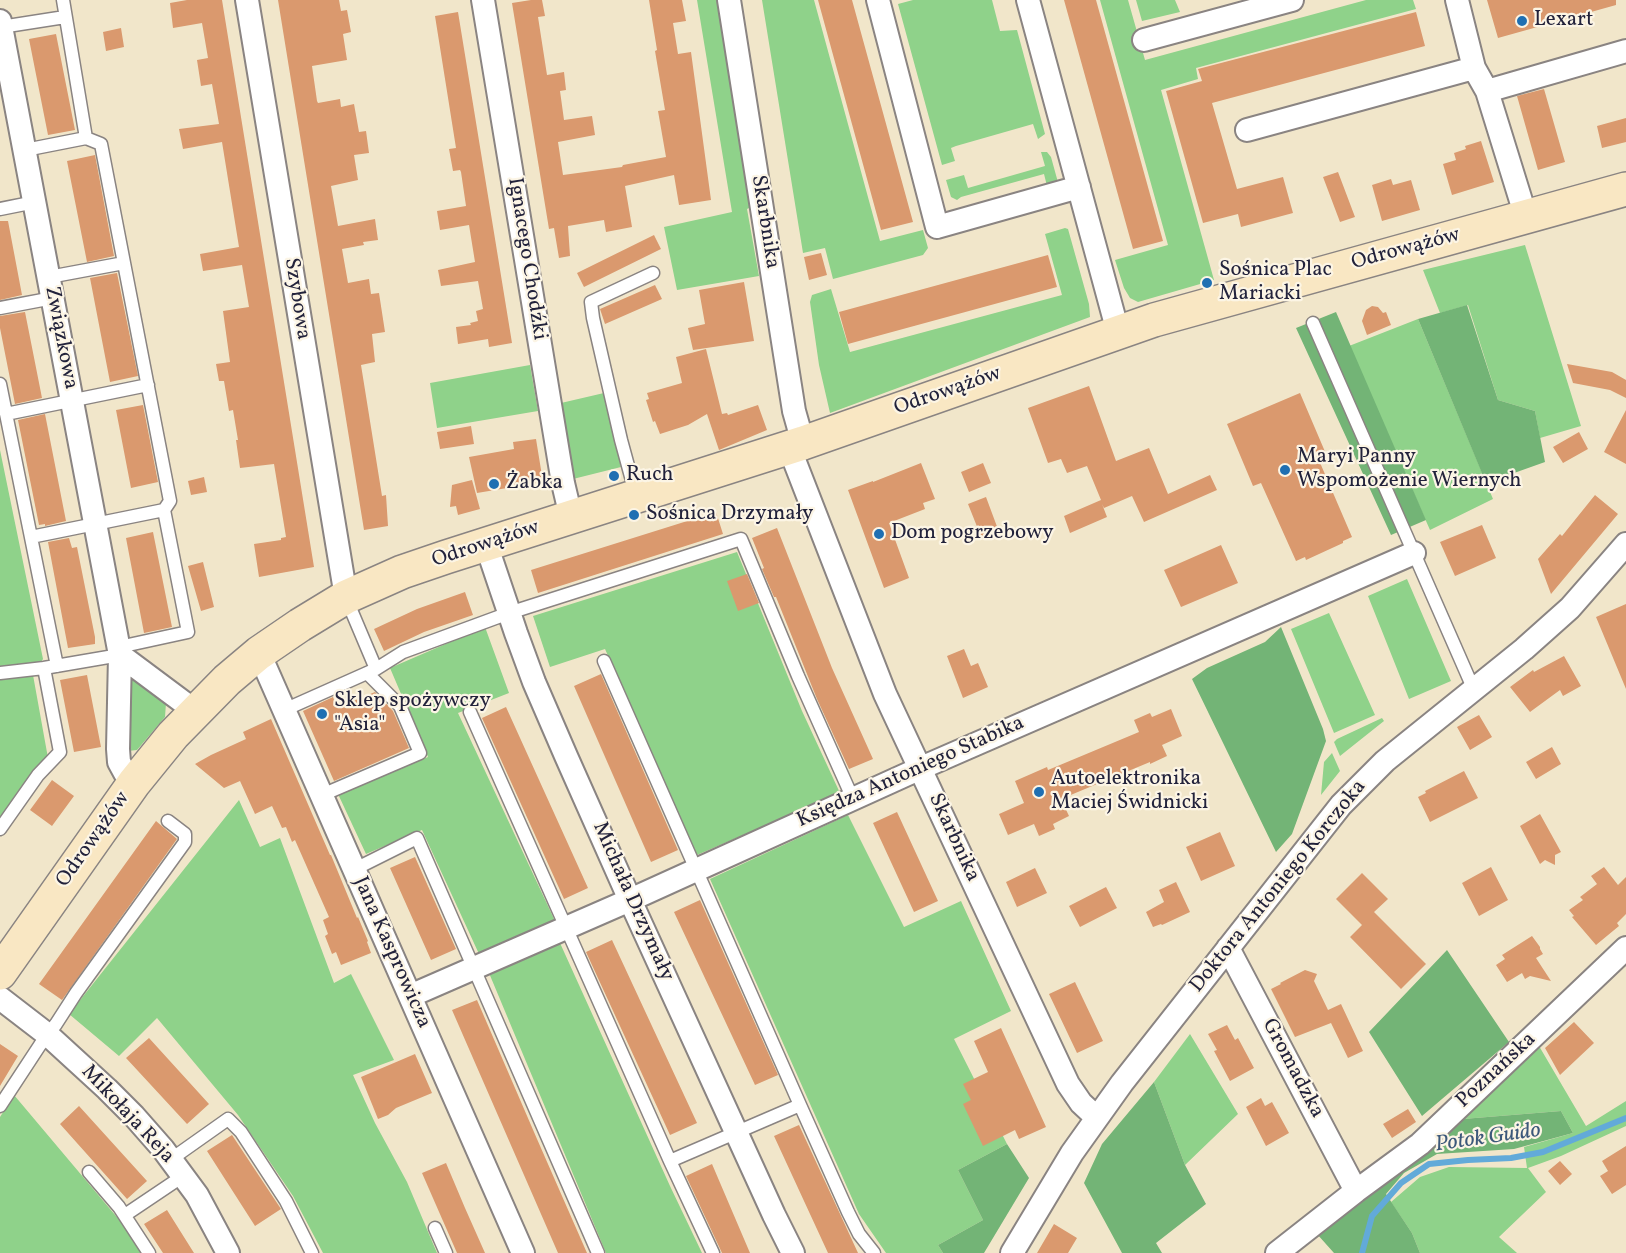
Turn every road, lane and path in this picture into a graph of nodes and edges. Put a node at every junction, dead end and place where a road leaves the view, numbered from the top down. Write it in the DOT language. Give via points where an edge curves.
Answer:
graph roads {
  1 [pos="63,0"];
  2 [pos="247,0"];
  3 [pos="483,0"];
  4 [pos="729,0"];
  5 [pos="878,0"];
  6 [pos="1028,0"];
  7 [pos="1292,0"];
  8 [pos="1457,0"];
  9 [pos="65,17"];
  10 [pos="1,24"];
  11 [pos="1144,40"];
  12 [pos="1626,51"];
  13 [pos="1474,68"];
  14 [pos="1487,91"];
  15 [pos="1247,130"];
  16 [pos="86,138"];
  17 [pos="25,150"];
  18 [pos="1079,187"];
  19 [pos="1626,189"];
  20 [pos="35,202"];
  21 [pos="0,209"];
  22 [pos="1526,217"];
  23 [pos="124,263"];
  24 [pos="653,273"];
  25 [pos="51,287"];
  26 [pos="0,308"];
  27 [pos="1313,322"];
  28 [pos="1118,332"];
  29 [pos="0,384"];
  30 [pos="148,386"];
  31 [pos="72,400"];
  32 [pos="6,414"];
  33 [pos="796,445"];
  34 [pos="636,496"];
  35 [pos="164,510"];
  36 [pos="571,518"];
  37 [pos="95,524"];
  38 [pos="31,537"];
  39 [pos="486,544"];
  40 [pos="1626,544"];
  41 [pos="1414,553"];
  42 [pos="346,597"];
  43 [pos="509,613"];
  44 [pos="119,651"];
  45 [pos="259,653"];
  46 [pos="604,661"];
  47 [pos="57,666"];
  48 [pos="44,668"];
  49 [pos="371,671"];
  50 [pos="0,673"];
  51 [pos="1474,690"];
  52 [pos="284,710"];
  53 [pos="195,711"];
  54 [pos="470,712"];
  55 [pos="921,768"];
  56 [pos="134,783"];
  57 [pos="322,795"];
  58 [pos="853,799"];
  59 [pos="168,821"];
  60 [pos="0,829"];
  61 [pos="355,869"];
  62 [pos="697,869"];
  63 [pos="630,900"];
  64 [pos="566,928"];
  65 [pos="1228,948"];
  66 [pos="1626,948"];
  67 [pos="474,968"];
  68 [pos="0,973"];
  69 [pos="410,996"];
  70 [pos="0,998"];
  71 [pos="48,1035"];
  72 [pos="800,1105"];
  73 [pos="0,1106"];
  74 [pos="1096,1118"];
  75 [pos="737,1133"];
  76 [pos="670,1161"];
  77 [pos="177,1168"];
  78 [pos="88,1172"];
  79 [pos="1356,1191"];
  80 [pos="124,1215"];
  81 [pos="435,1228"];
  82 [pos="149,1253"];
  83 [pos="228,1253"];
  84 [pos="312,1253"];
  85 [pos="446,1253"];
  86 [pos="523,1253"];
  87 [pos="598,1253"];
  88 [pos="713,1253"];
  89 [pos="793,1253"];
  90 [pos="874,1253"];
  91 [pos="1012,1253"];
  92 [pos="1277,1253"];
  1 -- 9 [label="lane"];
  2 -- 42 [label="street, Szybowa"];
  3 -- 36 [label="street, Ignacego Chodźki" via="562,483"];
  4 -- 33 [label="street, Skarbnika" via="794,411"];
  5 -- 18 [label="street" via="938,227"];
  6 -- 18 [label="street"];
  7 -- 11 [label="street"];
  8 -- 13 [label="street"];
  9 -- 10 [label="lane"];
  9 -- 16 [label="lane"];
  10 -- 17 [label="street, Związkowa"];
  12 -- 14 [label="street"];
  13 -- 14 [label="street"];
  13 -- 15 [label="street"];
  14 -- 22 [label="street"];
  16 -- 17 [label="lane"];
  16 -- 23 [label="lane" via="101,144"];
  17 -- 20 [label="street, Związkowa"];
  18 -- 28 [label="street"];
  19 -- 22 [label="street, Odrowążów"];
  20 -- 21 [label="lane"];
  20 -- 25 [label="street, Związkowa"];
  22 -- 28 [label="street, Odrowążów" via="1213,302"];
  23 -- 25 [label="lane"];
  23 -- 30 [label="lane"];
  24 -- 34 [label="lane" via="591,302"];
  25 -- 26 [label="lane"];
  25 -- 31 [label="street, Związkowa"];
  27 -- 41 [label="lane"];
  28 -- 33 [label="street, Odrowążów"];
  29 -- 32 [label="lane"];
  30 -- 31 [label="lane"];
  30 -- 35 [label="lane" via="170,501"];
  31 -- 32 [label="lane"];
  31 -- 37 [label="street, Związkowa"];
  32 -- 38 [label="lane"];
  33 -- 34 [label="street, Odrowążów"];
  33 -- 55 [label="street, Skarbnika" via="885,694"];
  34 -- 36 [label="street, Odrowążów"];
  35 -- 37 [label="lane"];
  35 -- 44 [label="lane" via="188,632"];
  36 -- 39 [label="street, Odrowążów"];
  37 -- 38 [label="lane"];
  37 -- 44 [label="street, Związkowa"];
  38 -- 47 [label="lane"];
  39 -- 42 [label="street, Odrowążów" via="402,572"];
  39 -- 43 [label="street, Michała Drzymały"];
  40 -- 51 [label="street, Doktora Antoniego Korczoka" via="1570,608"];
  41 -- 51 [label="lane"];
  41 -- 55 [label="street, Księdza Antoniego Stabika"];
  42 -- 45 [label="street, Odrowążów"];
  42 -- 49 [label="lane"];
  43 -- 49 [label="lane" via="403,652"];
  43 -- 58 [label="lane" via="741,539"];
  43 -- 63 [label="street, Michała Drzymały" via="534,682"];
  44 -- 47 [label="lane"];
  44 -- 53 [label="street"];
  44 -- 56 [label="street, Związkowa" via="119,762"];
  45 -- 52 [label="street, Jana Kasprowicza"];
  45 -- 53 [label="street, Odrowążów"];
  46 -- 62 [label="lane"];
  47 -- 48 [label="lane"];
  48 -- 50 [label="lane"];
  48 -- 60 [label="lane" via="60,752 38,775"];
  49 -- 52 [label="lane"];
  49 -- 57 [label="lane" via="400,706 420,753"];
  51 -- 65 [label="street, Doktora Antoniego Korczoka" via="1385,761 1341,805"];
  52 -- 57 [label="street, Jana Kasprowicza"];
  53 -- 56 [label="street, Odrowążów"];
  54 -- 64 [label="lane"];
  55 -- 58 [label="street, Księdza Antoniego Stabika"];
  55 -- 74 [label="street, Skarbnika" via="1068,1084"];
  56 -- 68 [label="street, Odrowążów"];
  57 -- 61 [label="street, Jana Kasprowicza"];
  58 -- 62 [label="street, Księdza Antoniego Stabika"];
  59 -- 71 [label="lane" via="185,834 185,842"];
  61 -- 67 [label="lane" via="417,838"];
  61 -- 69 [label="street, Jana Kasprowicza"];
  62 -- 63 [label="street, Księdza Antoniego Stabika"];
  62 -- 72 [label="lane"];
  63 -- 64 [label="street, Księdza Antoniego Stabika"];
  63 -- 75 [label="street, Michała Drzymały"];
  64 -- 67 [label="street, Księdza Antoniego Stabika"];
  64 -- 76 [label="lane"];
  65 -- 74 [label="street, Doktora Antoniego Korczoka"];
  65 -- 79 [label="street, Gromadzka"];
  66 -- 79 [label="street, Poznańska" via="1420,1144"];
  67 -- 69 [label="street, Księdza Antoniego Stabika"];
  67 -- 87 [label="lane"];
  69 -- 86 [label="street, Jana Kasprowicza"];
  70 -- 71 [label="street, Mikołaja Reja"];
  71 -- 73 [label="lane"];
  71 -- 77 [label="street, Mikołaja Reja" via="134,1116"];
  72 -- 75 [label="lane"];
  72 -- 90 [label="lane" via="848,1212"];
  74 -- 91 [label="street, Doktora Antoniego Korczoka"];
  75 -- 76 [label="lane"];
  75 -- 89 [label="street, Michała Drzymały"];
  76 -- 88 [label="lane"];
  77 -- 80 [label="lane"];
  77 -- 83 [label="street, Mikołaja Reja" via="197,1195"];
  77 -- 84 [label="lane" via="228,1119 241,1132 286,1201"];
  78 -- 80 [label="lane"];
  79 -- 92 [label="street, Poznańska"];
  80 -- 82 [label="lane"];
  81 -- 85 [label="lane"];
}
